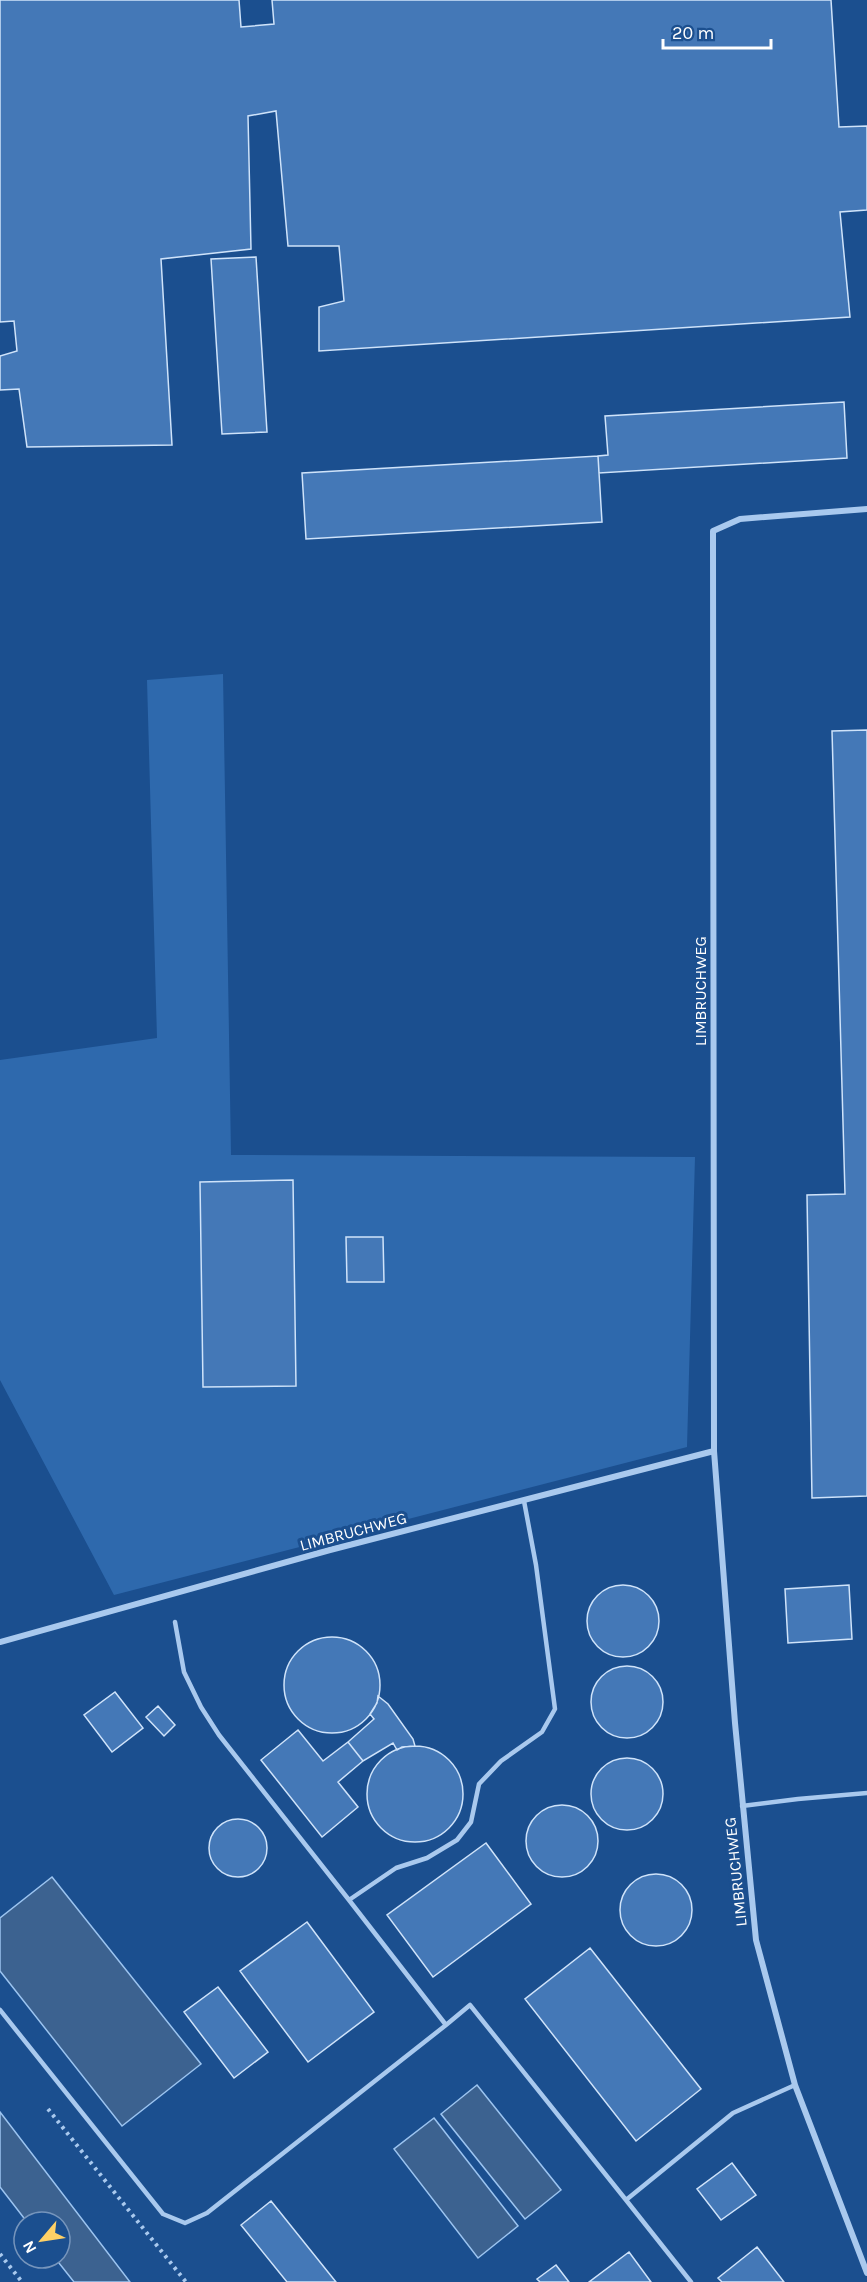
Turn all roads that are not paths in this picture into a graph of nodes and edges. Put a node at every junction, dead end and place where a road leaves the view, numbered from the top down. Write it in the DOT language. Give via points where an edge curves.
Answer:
graph roads {
  1 [pos="867,509"];
  2 [pos="714,1451"];
  3 [pos="524,1501"];
  4 [pos="175,1622"];
  5 [pos="0,1642"];
  6 [pos="867,1793"];
  7 [pos="742,1806"];
  8 [pos="349,1900"];
  9 [pos="0,2010"];
  10 [pos="446,2025"];
  11 [pos="795,2085"];
  12 [pos="626,2200"];
  13 [pos="867,2273"];
  14 [pos="691,2282"];
  1 -- 2 [label="street, LIMBRUCHWEG" via="740,519 713,531"];
  2 -- 3 [label="street, LIMBRUCHWEG"];
  2 -- 7 [label="street, LIMBRUCHWEG"];
  3 -- 5 [label="street, LIMBRUCHWEG" via="330,1550"];
  3 -- 8 [label="lane" via="555,1709 542,1732 501,1761 479,1784 471,1822 457,1840 427,1858 396,1868"];
  4 -- 8 [label="lane" via="184,1672 201,1707"];
  6 -- 7 [label="lane"];
  7 -- 11 [label="street, LIMBRUCHWEG" via="756,1940"];
  8 -- 10 [label="lane"];
  9 -- 10 [label="lane" via="163,2214 185,2223 207,2213"];
  10 -- 12 [label="lane" via="470,2005"];
  11 -- 12 [label="lane" via="733,2113"];
  11 -- 13 [label="street, LIMBRUCHWEG"];
  12 -- 14 [label="lane"];
}
